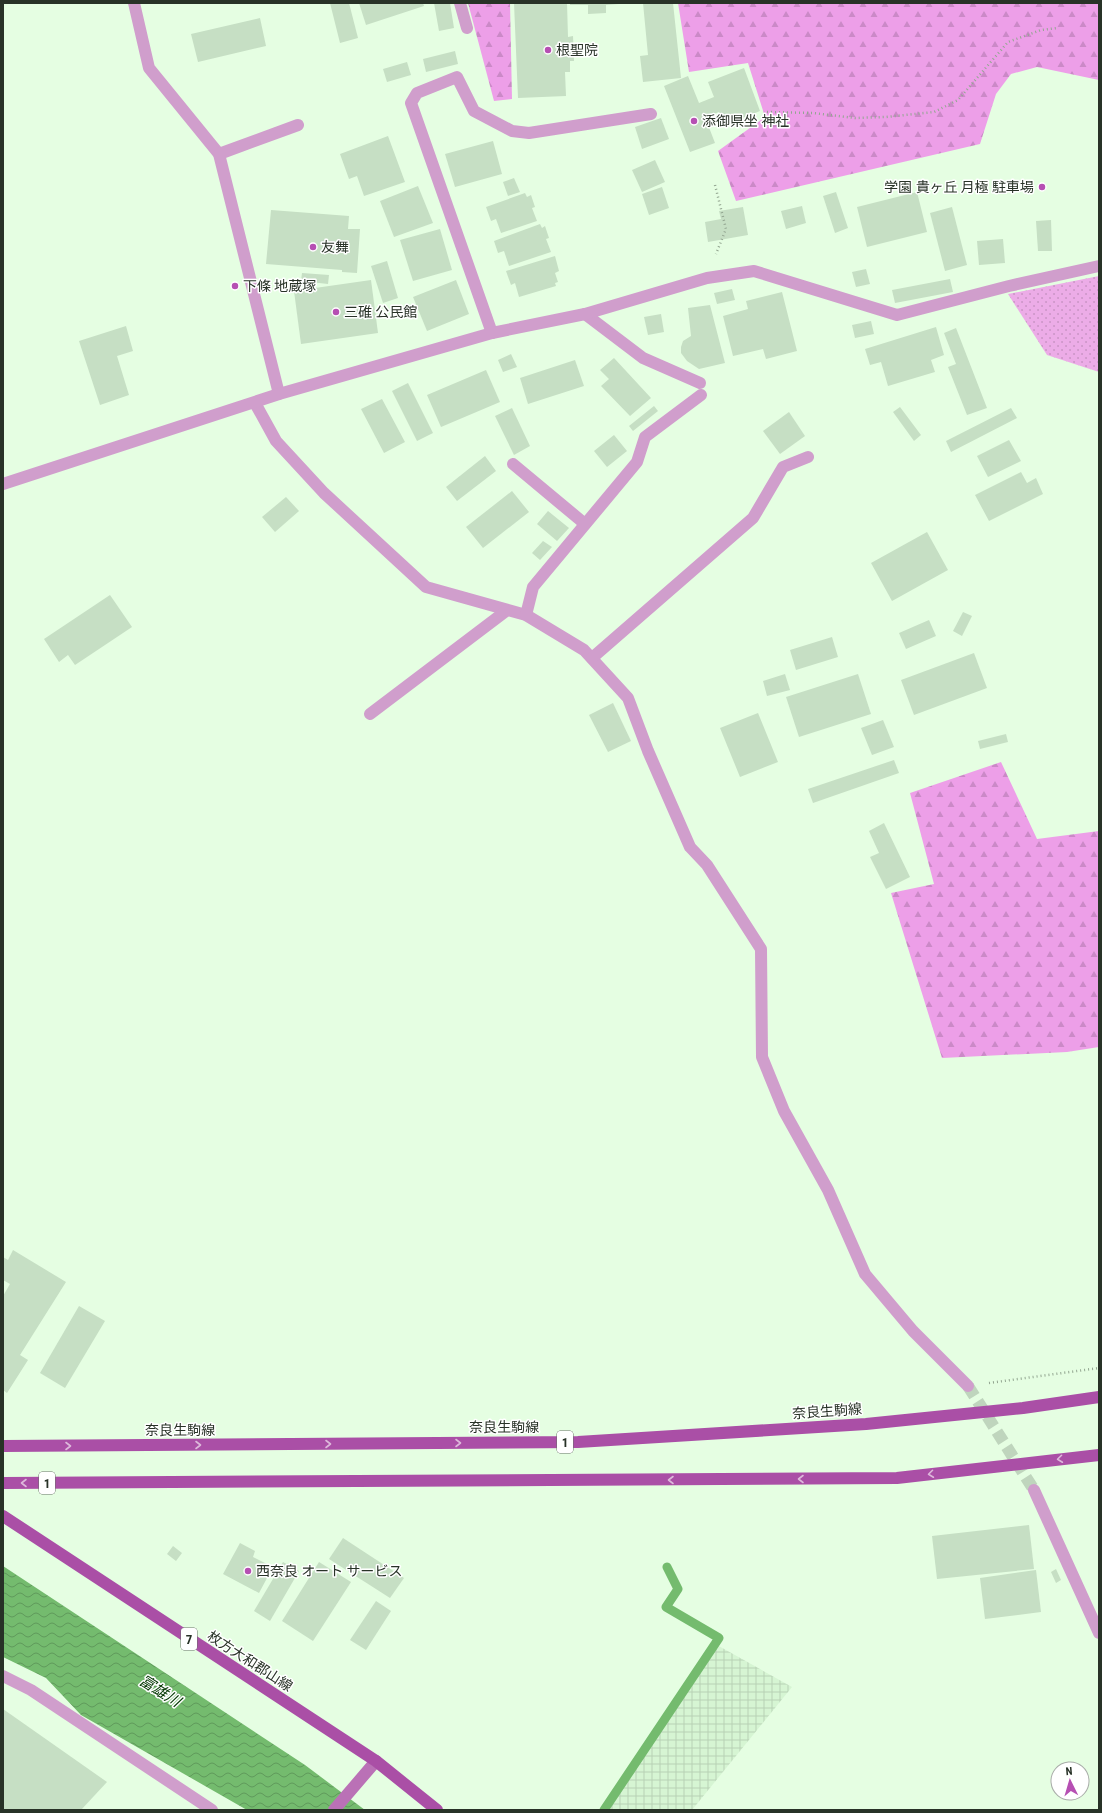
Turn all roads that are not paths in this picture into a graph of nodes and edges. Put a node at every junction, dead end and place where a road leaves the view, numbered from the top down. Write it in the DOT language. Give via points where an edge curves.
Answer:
graph roads {
  1 [pos="134,3"];
  2 [pos="460,3"];
  3 [pos="467,28"];
  4 [pos="651,114"];
  5 [pos="298,126"];
  6 [pos="219,154"];
  7 [pos="1099,266"];
  8 [pos="585,314"];
  9 [pos="492,333"];
  10 [pos="279,394"];
  11 [pos="255,404"];
  12 [pos="808,457"];
  13 [pos="513,464"];
  14 [pos="3,484"];
  15 [pos="585,524"];
  16 [pos="506,611"];
  17 [pos="526,615"];
  18 [pos="592,658"];
  19 [pos="370,714"];
  20 [pos="968,1386"];
  21 [pos="1099,1398"];
  22 [pos="3,1446"];
  23 [pos="1099,1455"];
  24 [pos="3,1483"];
  25 [pos="1034,1490"];
  26 [pos="3,1516"];
  27 [pos="1099,1633"];
  28 [pos="3,1676"];
  29 [pos="376,1761"];
  30 [pos="212,1810"];
  31 [pos="334,1810"];
  32 [pos="437,1810"];
  1 -- 6 [label="street" via="149,68"];
  2 -- 3 [label="street"];
  4 -- 9 [label="street" via="529,133 512,131 474,111 457,76 417,93 411,103"];
  5 -- 6 [label="street"];
  6 -- 10 [label="street"];
  7 -- 8 [label="street" via="897,315 754,271 707,278"];
  8 -- 9 [label="street"];
  8 -- 15 [label="street" via="643,358 701,389 645,437 637,462"];
  9 -- 10 [label="street"];
  10 -- 11 [label="street"];
  11 -- 14 [label="street"];
  11 -- 16 [label="street" via="276,441 324,493 426,588"];
  12 -- 18 [label="street" via="783,467 753,518"];
  13 -- 15 [label="street"];
  15 -- 17 [label="street" via="533,587"];
  16 -- 17 [label="street"];
  16 -- 19 [label="street"];
  17 -- 18 [label="street" via="584,650"];
  18 -- 20 [label="street" via="628,698 690,847 707,865 761,949 762,1056 784,1111 828,1190 865,1274 913,1331"];
  22 -- 21 [label="main road, 奈良生駒線 / 1, one-way" via="578,1442 866,1424"];
  23 -- 24 [label="main road, 1, one-way" via="897,1478"];
  25 -- 27 [label="street"];
  26 -- 29 [label="main road, 枚方大和郡山線 / 7"];
  28 -- 30 [label="street" via="31,1690"];
  29 -- 31 [label="main road"];
  29 -- 32 [label="main road, 枚方大和郡山線 / 7"];
}
